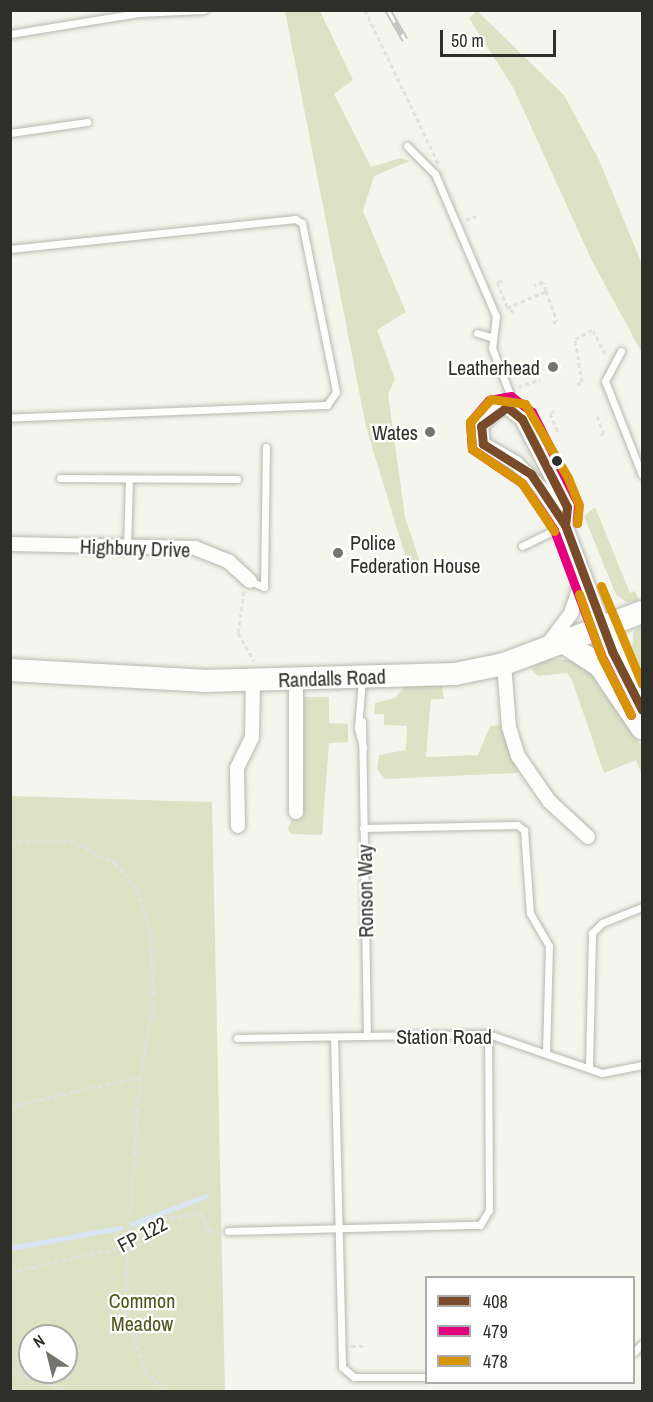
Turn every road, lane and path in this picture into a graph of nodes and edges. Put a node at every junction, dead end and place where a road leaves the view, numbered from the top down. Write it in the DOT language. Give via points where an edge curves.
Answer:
graph roads {
  1 [pos="204,10"];
  2 [pos="365,10"];
  3 [pos="10,34"];
  4 [pos="87,122"];
  5 [pos="10,133"];
  6 [pos="407,146"];
  7 [pos="435,174"];
  8 [pos="10,249"];
  9 [pos="502,281"];
  10 [pos="535,285"];
  11 [pos="546,291"];
  12 [pos="507,308"];
  13 [pos="512,313"];
  14 [pos="552,323"];
  15 [pos="477,333"];
  16 [pos="493,338"];
  17 [pos="621,351"];
  18 [pos="611,364"];
  19 [pos="577,384"];
  20 [pos="507,407"];
  21 [pos="555,411"];
  22 [pos="597,416"];
  23 [pos="10,418"];
  24 [pos="558,433"];
  25 [pos="600,435"];
  26 [pos="266,447"];
  27 [pos="642,475"];
  28 [pos="60,477"];
  29 [pos="237,478"];
  30 [pos="129,479"];
  31 [pos="564,525"];
  32 [pos="10,544"];
  33 [pos="522,546"];
  34 [pos="127,547"];
  35 [pos="584,575"];
  36 [pos="249,579"];
  37 [pos="642,612"];
  38 [pos="604,629"];
  39 [pos="565,643"];
  40 [pos="541,652"];
  41 [pos="504,664"];
  42 [pos="10,670"];
  43 [pos="254,672"];
  44 [pos="362,678"];
  45 [pos="296,679"];
  46 [pos="642,710"];
  47 [pos="642,728"];
  48 [pos="296,812"];
  49 [pos="238,826"];
  50 [pos="363,828"];
  51 [pos="588,837"];
  52 [pos="10,842"];
  53 [pos="642,907"];
  54 [pos="488,1034"];
  55 [pos="368,1036"];
  56 [pos="334,1037"];
  57 [pos="237,1038"];
  58 [pos="546,1052"];
  59 [pos="642,1065"];
  60 [pos="589,1067"];
  61 [pos="140,1077"];
  62 [pos="10,1106"];
  63 [pos="340,1230"];
  64 [pos="228,1231"];
  65 [pos="127,1246"];
  66 [pos="10,1272"];
  67 [pos="10,1369"];
  68 [pos="425,1377"];
  69 [pos="71,1392"];
  70 [pos="166,1392"];
  1 -- 3 [label="lane" via="138,13"];
  2 -- 7 [label="path" via="439,158"];
  4 -- 5 [label="lane"];
  6 -- 7 [label="lane"];
  7 -- 16 [label="lane" via="496,316"];
  8 -- 23 [label="lane" via="295,219 302,223 336,392 327,405"];
  9 -- 12 [label="path" via="497,282"];
  10 -- 11 [label="path" via="543,282"];
  11 -- 12 [label="path"];
  11 -- 14 [label="path" via="557,321"];
  12 -- 13 [label="path"];
  15 -- 16 [label="lane"];
  16 -- 20 [label="lane" via="509,392"];
  17 -- 18 [label="lane"];
  18 -- 19 [label="path" via="593,330 575,339 582,382"];
  18 -- 27 [label="lane" via="605,381"];
  20 -- 31 [label="street" via="522,419 557,483 567,507"];
  20 -- 31 [label="street" via="487,417 480,435 483,444 531,474"];
  21 -- 24 [label="path" via="550,413"];
  22 -- 25 [label="path" via="604,433"];
  26 -- 36 [label="lane" via="264,587"];
  28 -- 30 [label="lane"];
  29 -- 30 [label="lane"];
  30 -- 34 [label="lane"];
  31 -- 33 [label="lane"];
  31 -- 35 [label="street"];
  32 -- 34 [label="street, Highbury Drive"];
  34 -- 36 [label="street, Highbury Drive" via="212,553"];
  35 -- 38 [label="street"];
  35 -- 40 [label="street" via="567,620"];
  36 -- 43 [label="path" via="238,633"];
  37 -- 38 [label="main road, Randalls Road"];
  38 -- 39 [label="main road, Randalls Road"];
  38 -- 46 [label="main road"];
  39 -- 40 [label="main road, Randalls Road"];
  39 -- 47 [label="main road" via="600,666"];
  40 -- 41 [label="main road, Randalls Road"];
  41 -- 44 [label="main road, Randalls Road" via="455,674"];
  41 -- 51 [label="street" via="509,727 518,756 549,801"];
  42 -- 43 [label="main road, Randalls Road"];
  43 -- 45 [label="main road, Randalls Road"];
  43 -- 49 [label="street" via="252,737 237,768"];
  44 -- 45 [label="main road, Randalls Road"];
  44 -- 50 [label="lane, Ronson Way"];
  45 -- 48 [label="street"];
  50 -- 55 [label="lane, Ronson Way"];
  50 -- 58 [label="lane" via="517,825 524,830 530,913 549,946"];
  52 -- 61 [label="path" via="72,841 116,863 138,890 150,932 154,1001"];
  53 -- 60 [label="lane" via="602,923 592,933"];
  54 -- 55 [label="lane, Station Road"];
  54 -- 58 [label="lane, Station Road"];
  54 -- 63 [label="lane" via="487,1219 469,1227"];
  55 -- 56 [label="lane, Station Road"];
  56 -- 57 [label="lane, Station Road"];
  56 -- 63 [label="lane"];
  58 -- 60 [label="lane, Station Road"];
  59 -- 60 [label="lane, Station Road" via="610,1073"];
  61 -- 62 [label="path"];
  61 -- 65 [label="path"];
  63 -- 64 [label="lane"];
  63 -- 68 [label="lane" via="342,1367 354,1377"];
  64 -- 65 [label="path, FP 122" via="209,1231 201,1213 173,1217"];
  65 -- 66 [label="path, FP 122"];
  65 -- 70 [label="path" via="124,1303 132,1343 145,1371"];
  67 -- 69 [label="path"];
}
